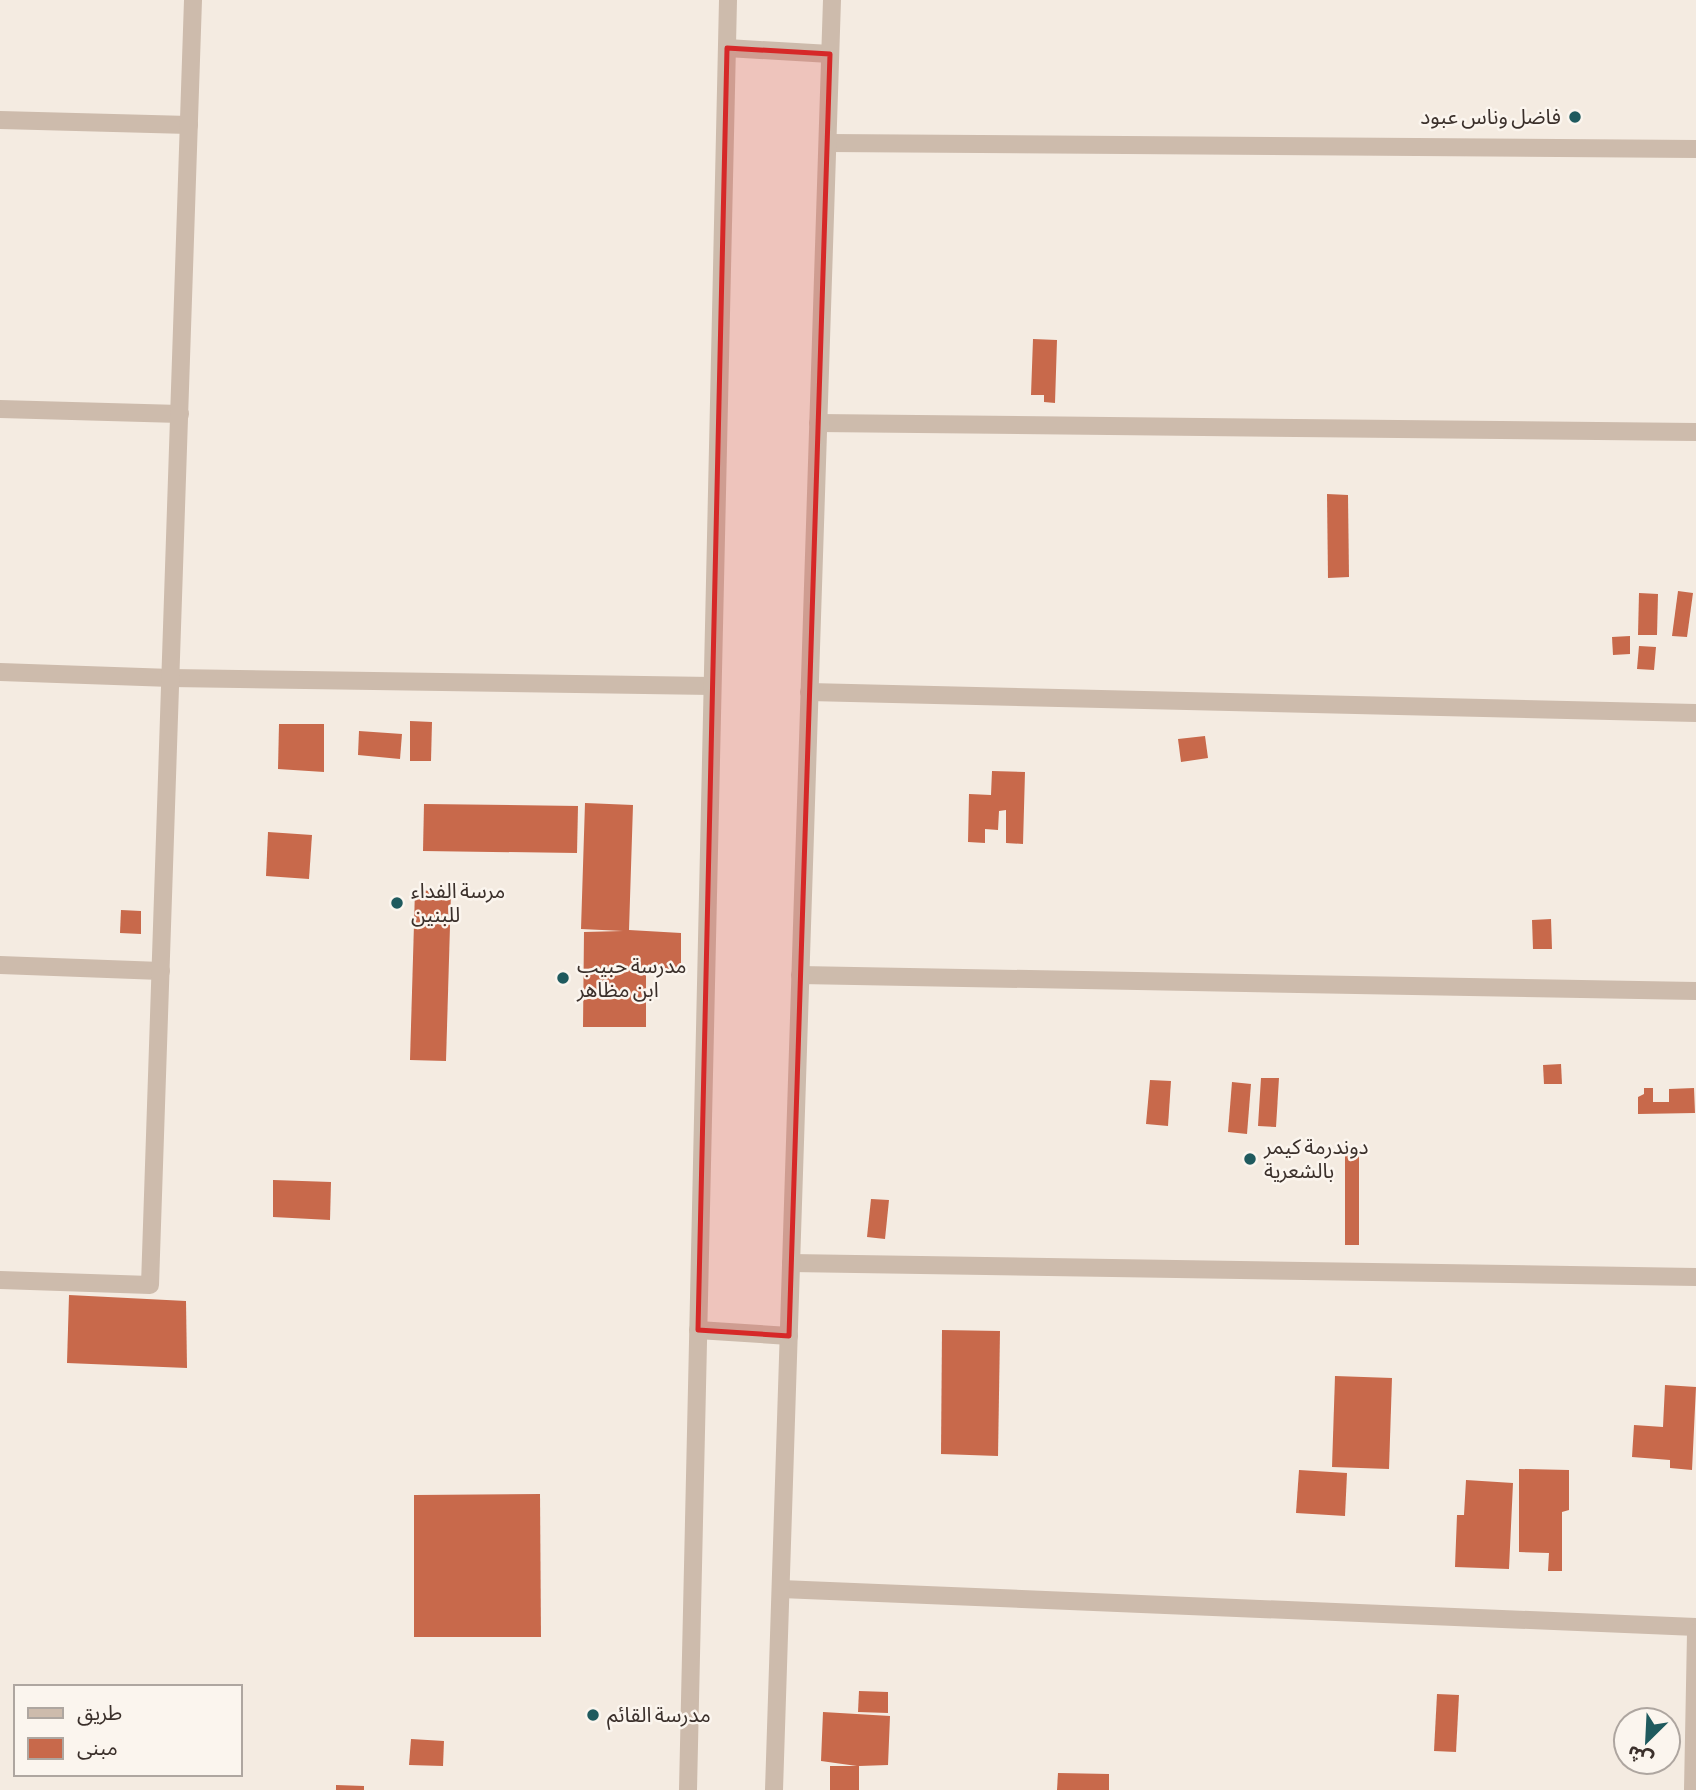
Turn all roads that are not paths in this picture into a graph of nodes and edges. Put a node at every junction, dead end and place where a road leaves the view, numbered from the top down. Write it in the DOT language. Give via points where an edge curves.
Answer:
graph roads {
  1 [pos="193,0"];
  2 [pos="728,0"];
  3 [pos="832,0"];
  4 [pos="727,48"];
  5 [pos="830,54"];
  6 [pos="0,120"];
  7 [pos="189,125"];
  8 [pos="828,142"];
  9 [pos="1696,149"];
  10 [pos="0,409"];
  11 [pos="180,414"];
  12 [pos="818,423"];
  13 [pos="1696,432"];
  14 [pos="0,672"];
  15 [pos="171,678"];
  16 [pos="712,686"];
  17 [pos="809,692"];
  18 [pos="1696,713"];
  19 [pos="0,965"];
  20 [pos="161,971"];
  21 [pos="800,975"];
  22 [pos="1696,991"];
  23 [pos="791,1263"];
  24 [pos="1696,1277"];
  25 [pos="0,1280"];
  26 [pos="698,1330"];
  27 [pos="789,1336"];
  28 [pos="781,1589"];
  29 [pos="1696,1627"];
  30 [pos="1696,1633"];
  31 [pos="688,1790"];
  32 [pos="774,1790"];
  33 [pos="1693,1790"];
  1 -- 7 [label="street"];
  2 -- 4 [label="street"];
  3 -- 5 [label="street"];
  4 -- 5 [label="street"];
  4 -- 16 [label="street"];
  5 -- 8 [label="street"];
  6 -- 7 [label="street"];
  7 -- 11 [label="street"];
  8 -- 9 [label="street"];
  8 -- 12 [label="street"];
  10 -- 11 [label="street"];
  11 -- 15 [label="street"];
  12 -- 13 [label="street"];
  12 -- 17 [label="street"];
  14 -- 15 [label="street"];
  15 -- 16 [label="street"];
  15 -- 20 [label="street"];
  16 -- 26 [label="street"];
  17 -- 18 [label="street"];
  17 -- 21 [label="street"];
  19 -- 20 [label="street"];
  20 -- 25 [label="street" via="150,1285"];
  21 -- 22 [label="street"];
  21 -- 23 [label="street"];
  23 -- 24 [label="street"];
  23 -- 27 [label="street"];
  26 -- 27 [label="street"];
  26 -- 31 [label="street"];
  27 -- 28 [label="street"];
  28 -- 29 [label="street"];
  28 -- 32 [label="street"];
  30 -- 33 [label="street"];
}
